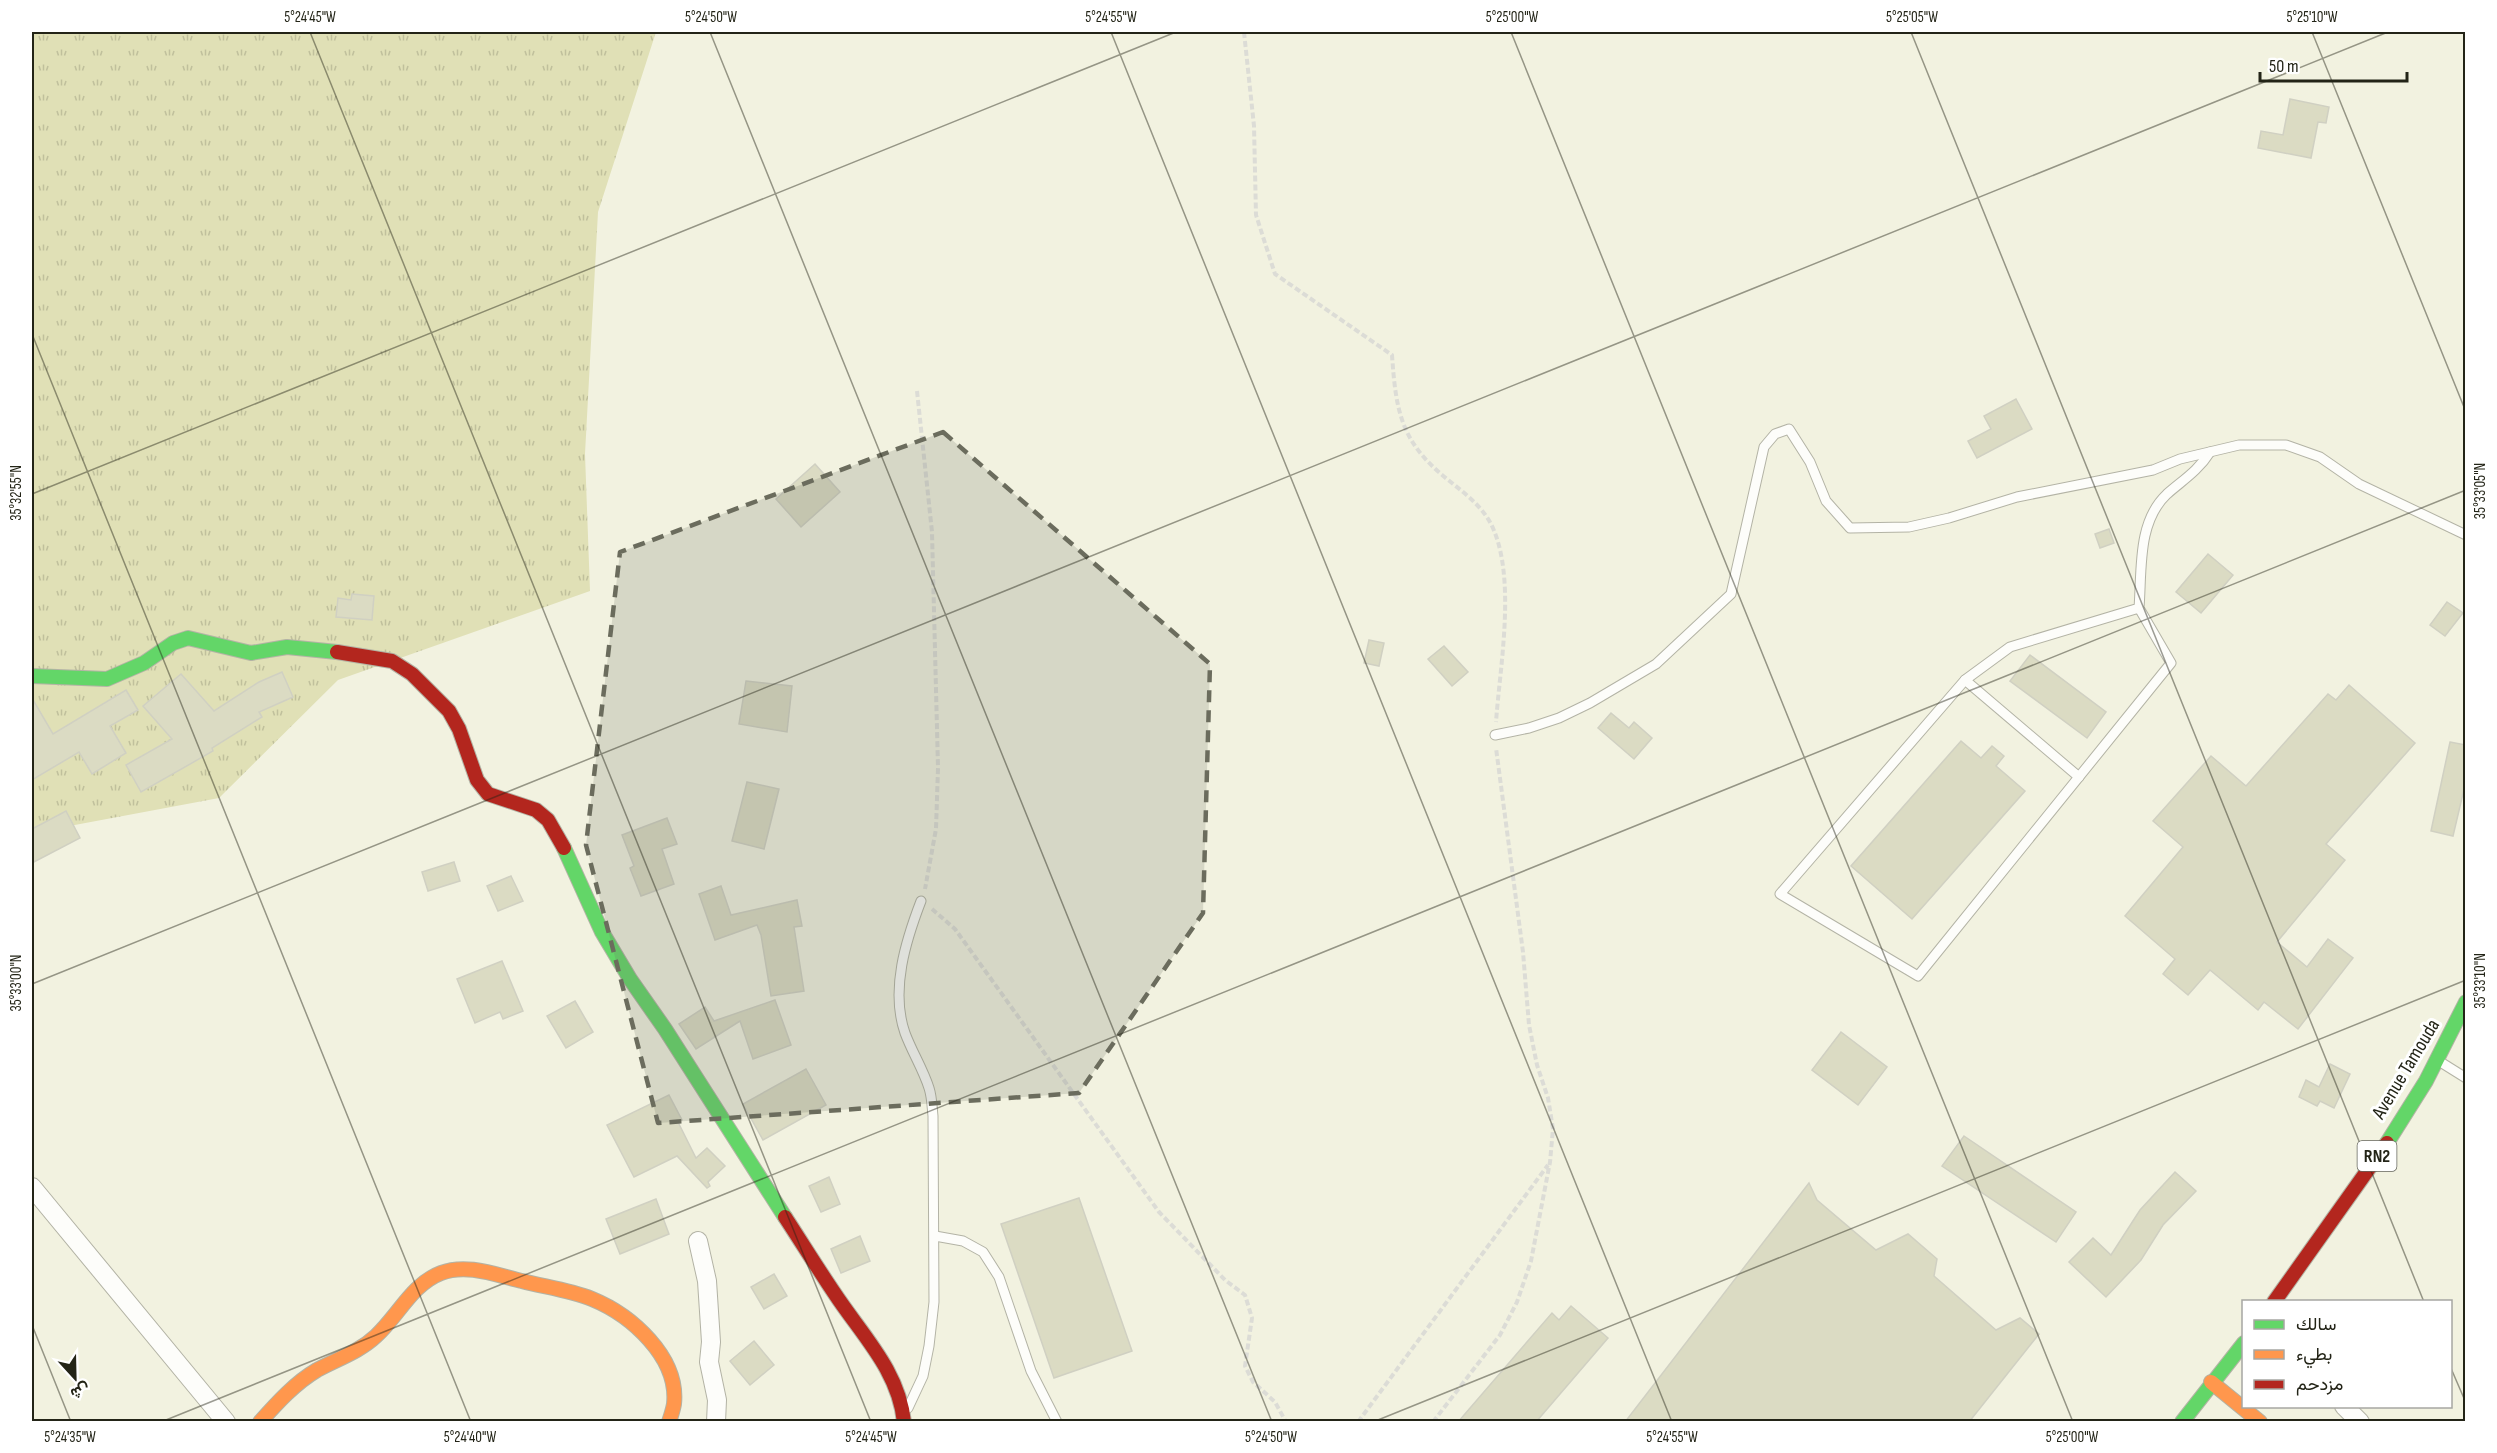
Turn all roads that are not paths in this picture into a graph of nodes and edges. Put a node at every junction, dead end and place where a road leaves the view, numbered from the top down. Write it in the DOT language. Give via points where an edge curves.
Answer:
graph roads {
  1 [pos="2210,452"];
  2 [pos="2466,535"];
  3 [pos="2139,608"];
  4 [pos="32,676"];
  5 [pos="1965,680"];
  6 [pos="1495,735"];
  7 [pos="2079,777"];
  8 [pos="921,901"];
  9 [pos="2466,1002"];
  10 [pos="2437,1060"];
  11 [pos="2466,1078"];
  12 [pos="32,1187"];
  13 [pos="935,1236"];
  14 [pos="699,1241"];
  15 [pos="2275,1300"];
  16 [pos="2242,1345"];
  17 [pos="2211,1382"];
  18 [pos="2242,1407"];
  19 [pos="2243,1408"];
  20 [pos="2345,1408"];
  21 [pos="904,1419"];
  22 [pos="226,1422"];
  23 [pos="260,1422"];
  24 [pos="669,1422"];
  25 [pos="716,1422"];
  26 [pos="1057,1422"];
  27 [pos="2181,1422"];
  28 [pos="2260,1422"];
  29 [pos="2360,1422"];
  1 -- 2 [label="lane" via="2239,445 2286,445 2320,457 2359,484"];
  1 -- 3 [label="lane" via="2196,471 2151,513 2144,543"];
  1 -- 6 [label="lane" via="2153,470 2017,496 1909,527 1850,528 1826,501 1810,462 1789,429 1775,434 1764,447 1731,594 1656,664 1590,704 1529,728"];
  3 -- 5 [label="lane" via="2010,647"];
  3 -- 7 [label="lane" via="2171,663"];
  4 -- 21 [label="main road" via="107,679 144,663 173,643 188,639 251,653 311,648 371,657 392,661 412,674 449,711 477,780 488,794 536,810 558,835 602,932 630,980 835,1295 891,1374"];
  5 -- 7 [label="lane"];
  5 -- 7 [label="lane" via="1780,894 1918,976"];
  8 -- 13 [label="lane" via="903,960 900,1003 904,1030 929,1088 932,1107"];
  9 -- 10 [label="main road, Avenue Tamouda / RN2"];
  10 -- 11 [label="lane"];
  10 -- 15 [label="main road, Avenue Tamouda / RN2" via="2373,1162"];
  12 -- 22 [label="street"];
  13 -- 21 [label="lane" via="929,1346 922,1376"];
  13 -- 26 [label="lane" via="963,1241 983,1252 999,1277 1031,1371"];
  14 -- 25 [label="street" via="708,1281 709,1362 717,1400"];
  16 -- 17 [label="main road"];
  17 -- 18 [label="main road"];
  17 -- 27 [label="main road"];
  19 -- 28 [label="main road"];
  20 -- 29 [label="street"];
  23 -- 24 [label="main road" via="316,1371 355,1352 377,1335 429,1280 443,1272 473,1270 568,1290 603,1304 626,1319 643,1335 671,1375 675,1410"];
}
